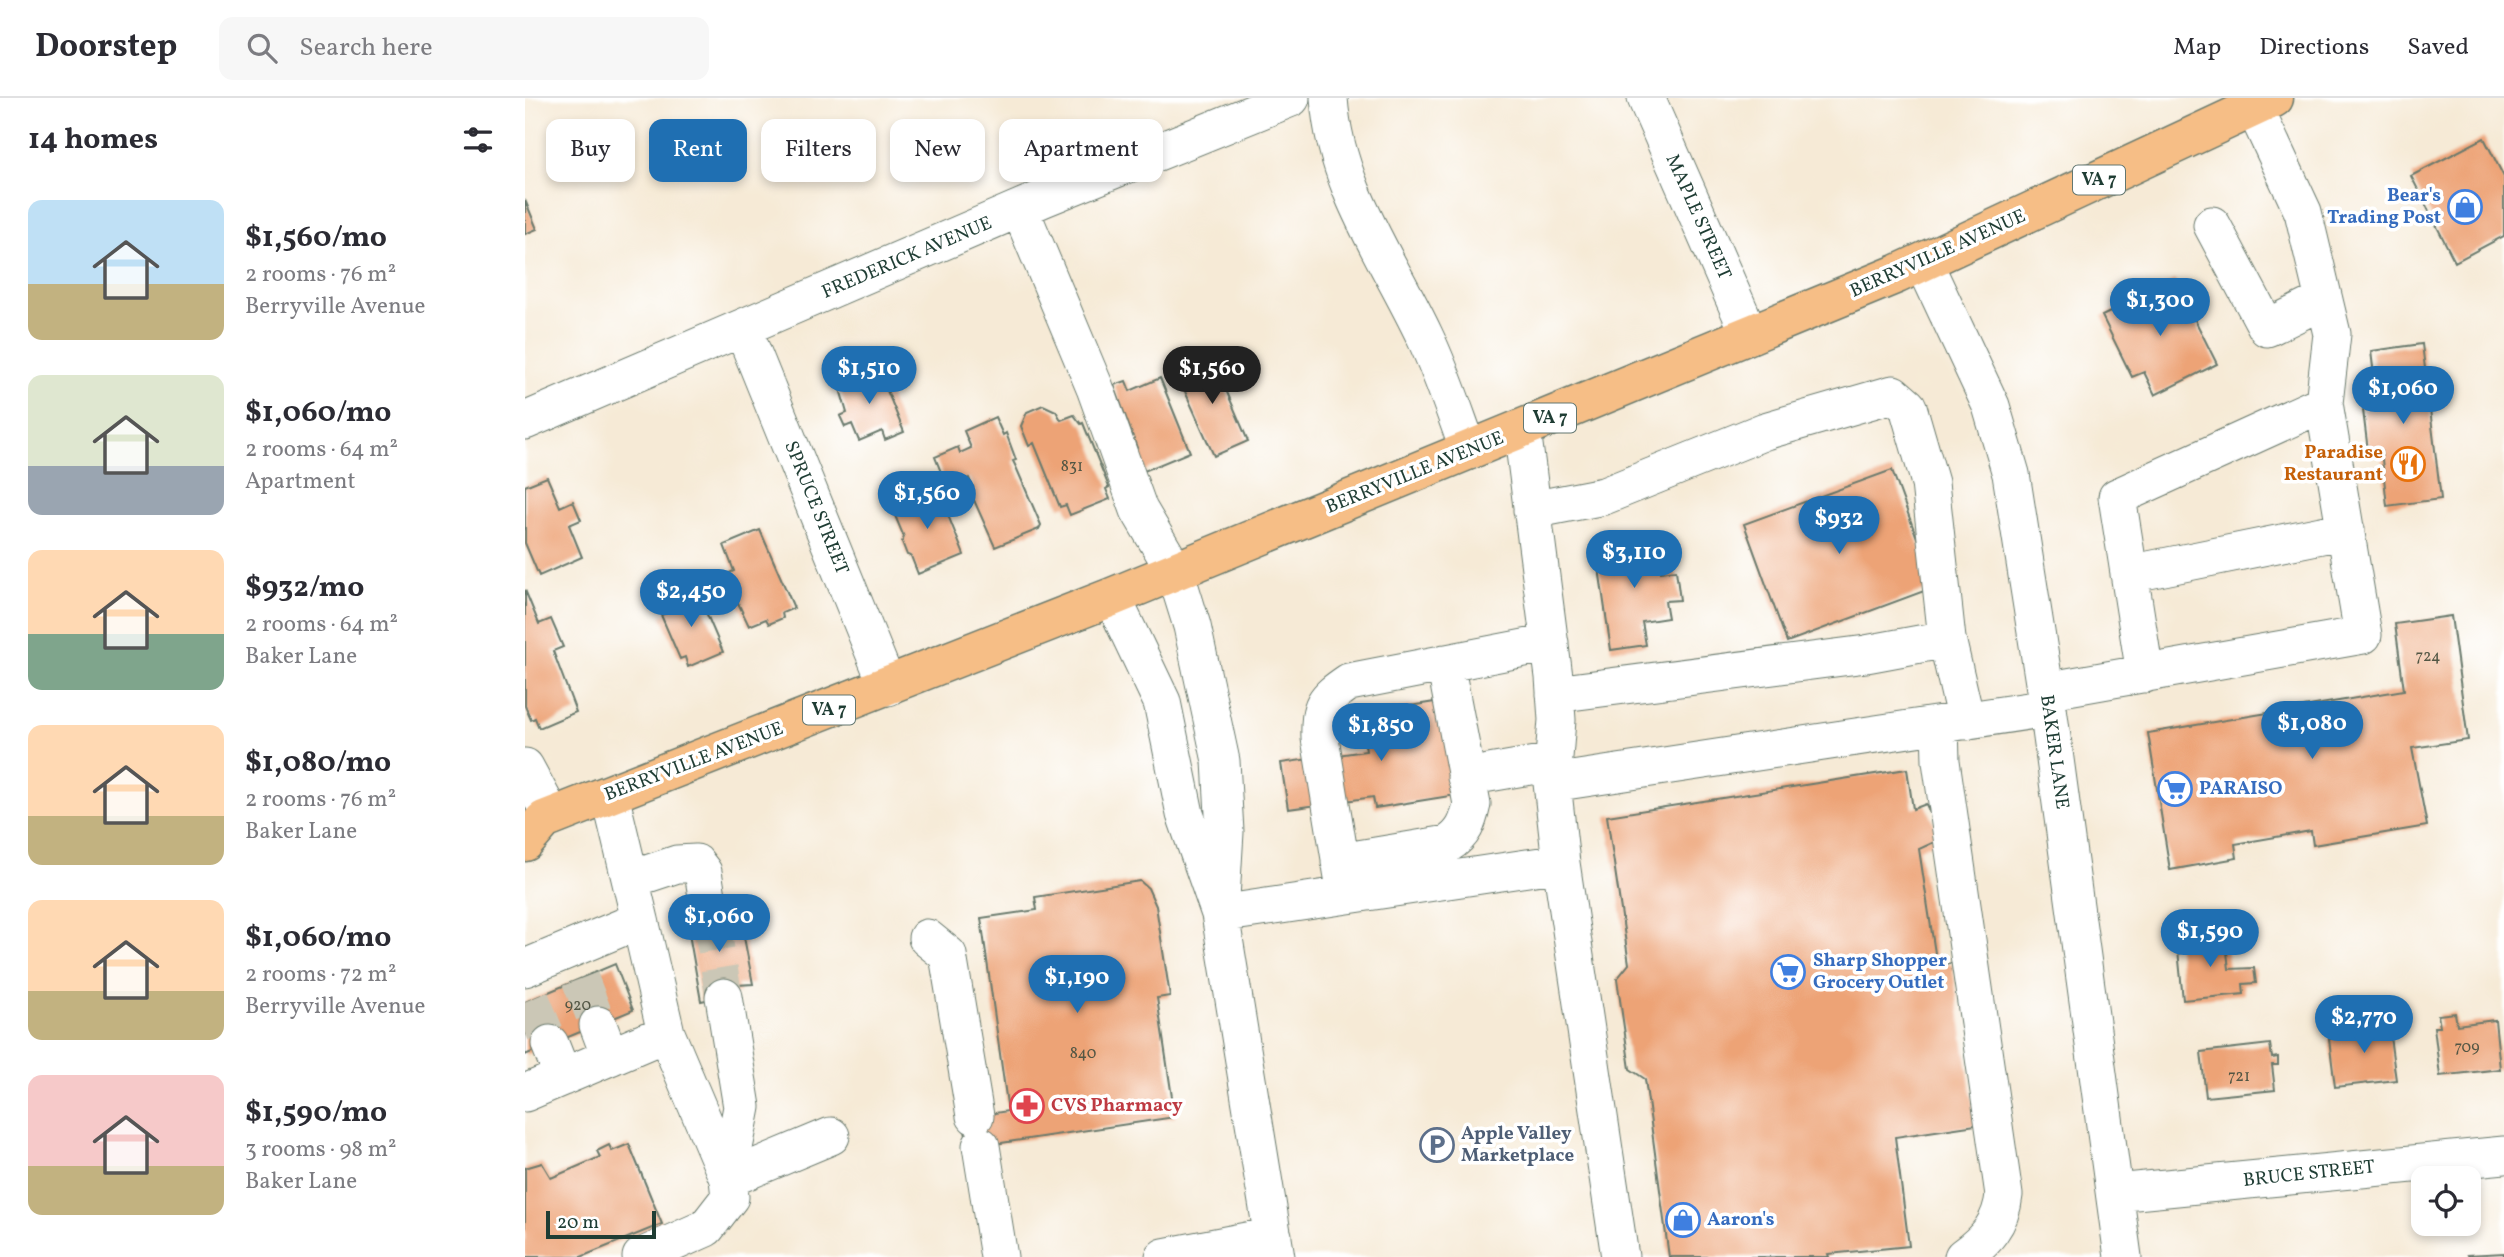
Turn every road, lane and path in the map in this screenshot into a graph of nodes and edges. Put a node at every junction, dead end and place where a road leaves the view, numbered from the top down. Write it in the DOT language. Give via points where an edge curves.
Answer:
graph roads {
  1 [pos="1290,98"];
  2 [pos="1329,98"];
  3 [pos="1646,98"];
  4 [pos="2264,102"];
  5 [pos="1020,209"];
  6 [pos="2212,225"];
  7 [pos="1924,263"];
  8 [pos="2323,300"];
  9 [pos="744,329"];
  10 [pos="1750,335"];
  11 [pos="2324,403"];
  12 [pos="525,421"];
  13 [pos="1522,429"];
  14 [pos="1469,451"];
  15 [pos="1532,510"];
  16 [pos="2346,530"];
  17 [pos="1175,571"];
  18 [pos="2129,574"];
  19 [pos="1112,597"];
  20 [pos="1947,639"];
  21 [pos="1550,643"];
  22 [pos="1445,663"];
  23 [pos="2145,674"];
  24 [pos="888,687"];
  25 [pos="1556,694"];
  26 [pos="2047,700"];
  27 [pos="1953,723"];
  28 [pos="525,768"];
  29 [pos="1553,772"];
  30 [pos="1466,777"];
  31 [pos="610,795"];
  32 [pos="536,824"];
  33 [pos="1561,863"];
  34 [pos="632,879"];
  35 [pos="1343,879"];
  36 [pos="710,914"];
  37 [pos="1220,914"];
  38 [pos="640,920"];
  39 [pos="927,938"];
  40 [pos="527,984"];
  41 [pos="724,997"];
  42 [pos="666,1033"];
  43 [pos="525,1093"];
  44 [pos="831,1136"];
  45 [pos="2504,1155"];
  46 [pos="728,1179"];
  47 [pos="2115,1193"];
  48 [pos="1275,1246"];
  49 [pos="641,1257"];
  50 [pos="999,1257"];
  51 [pos="1164,1257"];
  52 [pos="1620,1257"];
  53 [pos="1963,1257"];
  54 [pos="2123,1257"];
  1 -- 5 [label="street, FREDERICK AVENUE"];
  2 -- 14 [label="street" via="1340,163 1358,212 1425,338"];
  3 -- 10 [label="street, MAPLE STREET"];
  4 -- 7 [label="main road, BERRYVILLE AVENUE / VA 7"];
  4 -- 8 [label="street" via="2303,212"];
  5 -- 9 [label="street, FREDERICK AVENUE"];
  5 -- 17 [label="street" via="1095,388 1139,510"];
  6 -- 8 [label="street" via="2267,328"];
  7 -- 10 [label="main road, BERRYVILLE AVENUE / VA 7"];
  7 -- 26 [label="street, BAKER LANE" via="2003,438"];
  8 -- 11 [label="street" via="2332,334"];
  9 -- 12 [label="street, FREDERICK AVENUE"];
  9 -- 24 [label="street, SPRUCE STREET"];
  10 -- 13 [label="main road, BERRYVILLE AVENUE / VA 7"];
  11 -- 16 [label="street"];
  11 -- 18 [label="street" via="2117,497"];
  13 -- 14 [label="main road, BERRYVILLE AVENUE / VA 7"];
  13 -- 15 [label="street"];
  14 -- 17 [label="main road, BERRYVILLE AVENUE / VA 7"];
  15 -- 20 [label="street" via="1604,496 1765,431 1893,394 1908,407 1930,483"];
  15 -- 21 [label="street"];
  16 -- 18 [label="street"];
  16 -- 23 [label="street" via="2363,635"];
  17 -- 19 [label="main road, BERRYVILLE AVENUE / VA 7"];
  17 -- 37 [label="street" via="1192,626 1221,761 1225,832"];
  18 -- 23 [label="street"];
  19 -- 24 [label="main road, BERRYVILLE AVENUE / VA 7"];
  19 -- 37 [label="street" via="1162,702 1185,814"];
  20 -- 25 [label="street" via="1866,654"];
  20 -- 27 [label="street"];
  21 -- 22 [label="street"];
  21 -- 25 [label="street"];
  22 -- 30 [label="street"];
  22 -- 35 [label="street" via="1349,682 1326,698 1319,717 1320,738"];
  23 -- 26 [label="street"];
  24 -- 31 [label="main road, BERRYVILLE AVENUE / VA 7"];
  25 -- 29 [label="street"];
  26 -- 27 [label="street"];
  26 -- 47 [label="street, BAKER LANE"];
  27 -- 29 [label="street"];
  27 -- 53 [label="street" via="1941,761 2004,1195 1997,1224"];
  28 -- 32 [label="street"];
  29 -- 30 [label="street"];
  29 -- 33 [label="street"];
  30 -- 35 [label="street" via="1472,804 1460,836"];
  31 -- 32 [label="main road, BERRYVILLE AVENUE / VA 7"];
  31 -- 34 [label="street"];
  33 -- 35 [label="street"];
  33 -- 52 [label="street"];
  34 -- 36 [label="street" via="677,864 696,863 703,872"];
  34 -- 38 [label="street"];
  35 -- 37 [label="street"];
  37 -- 48 [label="street"];
  38 -- 40 [label="street" via="574,964"];
  38 -- 42 [label="street"];
  39 -- 50 [label="street" via="948,955"];
  41 -- 46 [label="street" via="742,1107"];
  42 -- 43 [label="street" via="604,1041 557,1060"];
  42 -- 46 [label="street"];
  44 -- 46 [label="street"];
  45 -- 47 [label="street, BRUCE STREET"];
  46 -- 49 [label="street" via="730,1197 706,1228"];
  47 -- 54 [label="street, BAKER LANE"];
  48 -- 51 [label="street"];
}
